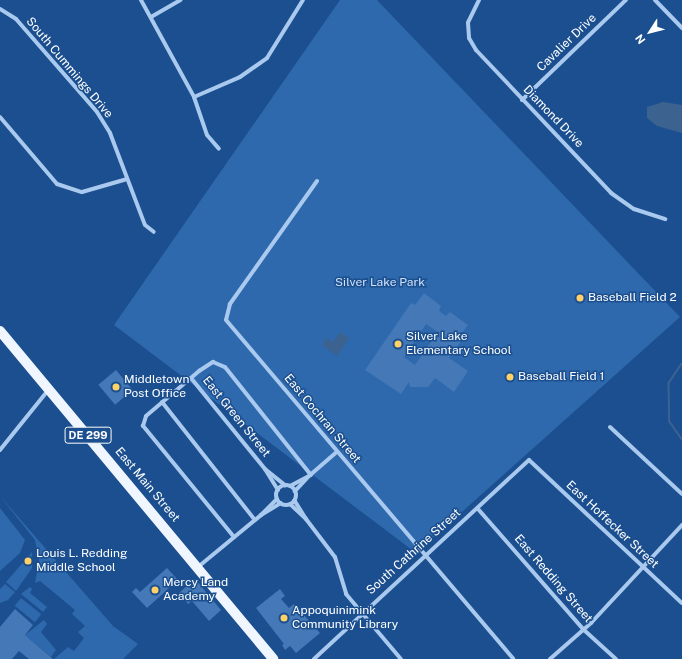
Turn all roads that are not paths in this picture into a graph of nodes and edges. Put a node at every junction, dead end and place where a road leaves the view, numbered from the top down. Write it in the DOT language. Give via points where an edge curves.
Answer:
graph roads {
  1 [pos="141,0"];
  2 [pos="181,0"];
  3 [pos="303,0"];
  4 [pos="479,0"];
  5 [pos="626,0"];
  6 [pos="655,0"];
  7 [pos="0,9"];
  8 [pos="150,17"];
  9 [pos="682,28"];
  10 [pos="194,97"];
  11 [pos="522,100"];
  12 [pos="0,117"];
  13 [pos="219,149"];
  14 [pos="127,179"];
  15 [pos="317,181"];
  16 [pos="665,219"];
  17 [pos="154,232"];
  18 [pos="0,331"];
  19 [pos="191,378"];
  20 [pos="49,389"];
  21 [pos="162,402"];
  22 [pos="610,427"];
  23 [pos="0,450"];
  24 [pos="337,452"];
  25 [pos="529,460"];
  26 [pos="265,469"];
  27 [pos="310,475"];
  28 [pos="285,485"];
  29 [pos="290,486"];
  30 [pos="278,490"];
  31 [pos="295,491"];
  32 [pos="682,494"];
  33 [pos="277,499"];
  34 [pos="292,502"];
  35 [pos="281,503"];
  36 [pos="478,508"];
  37 [pos="261,515"];
  38 [pos="255,520"];
  39 [pos="682,525"];
  40 [pos="234,538"];
  41 [pos="425,555"];
  42 [pos="198,567"];
  43 [pos="643,567"];
  44 [pos="682,604"];
  45 [pos="362,613"];
  46 [pos="584,630"];
  47 [pos="273,659"];
  48 [pos="314,659"];
  49 [pos="401,659"];
  50 [pos="513,659"];
  51 [pos="550,659"];
  52 [pos="616,659"];
  1 -- 8 [label="street"];
  2 -- 8 [label="street"];
  3 -- 10 [label="street" via="267,58 240,77"];
  4 -- 11 [label="street, Diamond Drive" via="468,23 472,44"];
  5 -- 11 [label="street, Cavalier Drive"];
  6 -- 9 [label="street"];
  7 -- 14 [label="street, South Cummings Drive" via="16,19 97,112 110,133"];
  8 -- 10 [label="street"];
  10 -- 13 [label="street" via="207,135"];
  11 -- 16 [label="street, Diamond Drive" via="619,199 642,213"];
  12 -- 14 [label="street" via="58,184 82,192"];
  14 -- 17 [label="street, South Cummings Drive" via="145,225"];
  15 -- 24 [label="street, East Cochran Street" via="230,304 225,316 228,324"];
  18 -- 20 [label="main road, East Main Street / DE 299"];
  19 -- 21 [label="street"];
  19 -- 26 [label="street, East Green Street"];
  19 -- 27 [label="street" via="213,362 225,367"];
  20 -- 23 [label="street"];
  20 -- 42 [label="main road, East Main Street / DE 299"];
  21 -- 38 [label="street"];
  21 -- 40 [label="street" via="146,416 143,426"];
  22 -- 32 [label="street"];
  24 -- 27 [label="street"];
  24 -- 41 [label="street, East Cochran Street"];
  25 -- 36 [label="street, South Cathrine Street"];
  25 -- 43 [label="street, East Hoffecker Street"];
  26 -- 28 [label="street"];
  26 -- 30 [label="street"];
  27 -- 29 [label="street"];
  27 -- 31 [label="street" via="310,479"];
  28 -- 29 [label="street"];
  28 -- 30 [label="street"];
  29 -- 31 [label="street"];
  30 -- 33 [label="street"];
  31 -- 34 [label="street"];
  33 -- 35 [label="street"];
  33 -- 37 [label="street"];
  34 -- 35 [label="street"];
  34 -- 45 [label="street" via="332,552 342,588"];
  35 -- 37 [label="street"];
  36 -- 41 [label="street, South Cathrine Street"];
  36 -- 46 [label="street, East Redding Street"];
  37 -- 38 [label="street"];
  38 -- 40 [label="street"];
  39 -- 43 [label="street"];
  40 -- 42 [label="street"];
  41 -- 45 [label="street, South Cathrine Street"];
  41 -- 50 [label="street, East Cochran Street"];
  42 -- 47 [label="main road, East Main Street / DE 299"];
  43 -- 44 [label="street, East Hoffecker Street"];
  43 -- 46 [label="street"];
  45 -- 48 [label="street, South Cathrine Street"];
  45 -- 49 [label="street"];
  46 -- 51 [label="street"];
  46 -- 52 [label="street, East Redding Street"];
}
